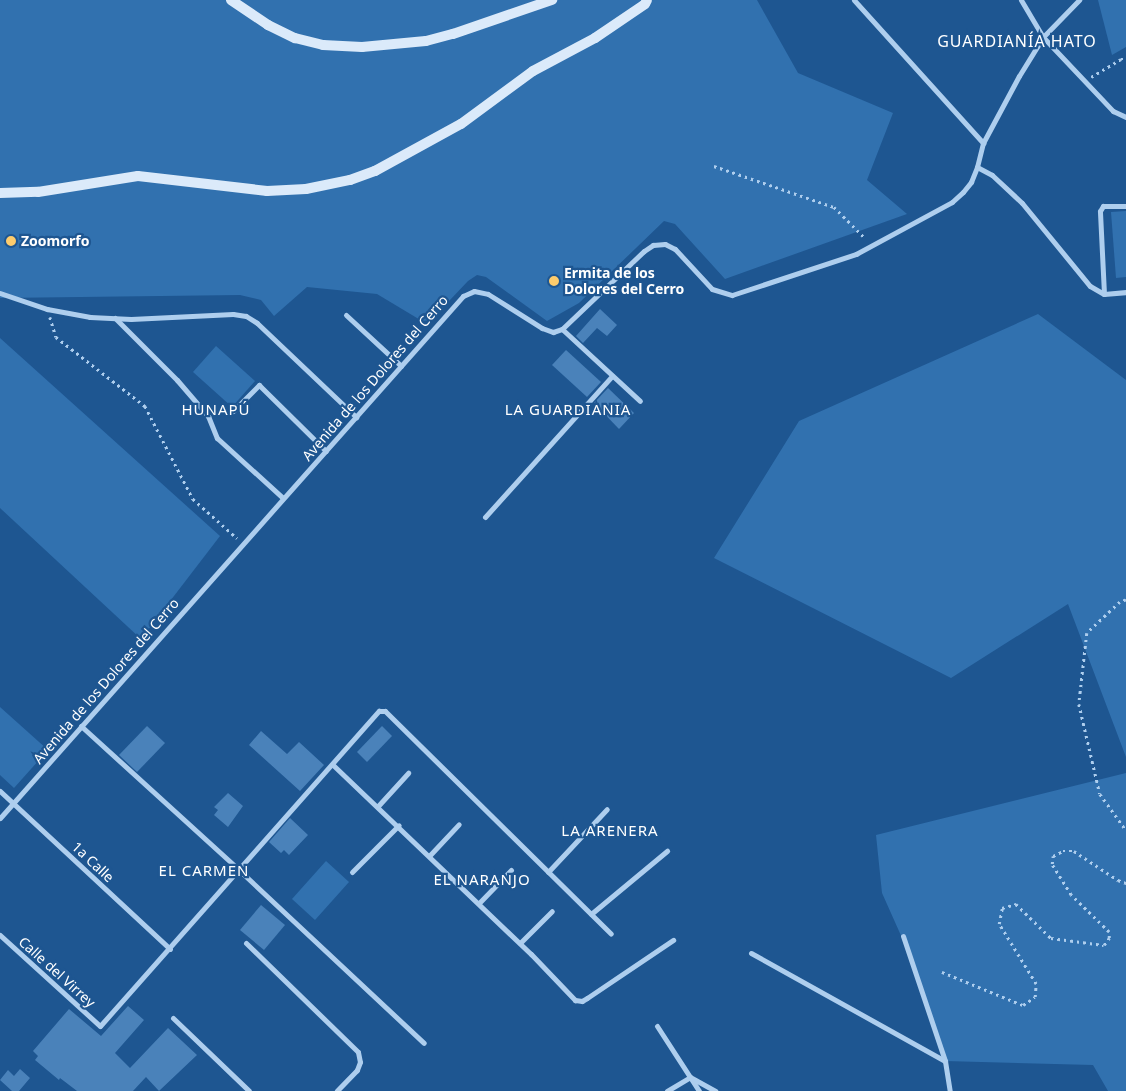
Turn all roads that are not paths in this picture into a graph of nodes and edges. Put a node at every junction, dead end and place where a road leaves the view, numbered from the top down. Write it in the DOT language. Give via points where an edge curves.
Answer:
graph roads {
  1 [pos="231,0"];
  2 [pos="552,0"];
  3 [pos="854,0"];
  4 [pos="1021,0"];
  5 [pos="1079,0"];
  6 [pos="648,1"];
  7 [pos="1043,37"];
  8 [pos="1126,117"];
  9 [pos="983,142"];
  10 [pos="977,167"];
  11 [pos="0,193"];
  12 [pos="1126,206"];
  13 [pos="1126,292"];
  14 [pos="0,293"];
  15 [pos="1104,294"];
  16 [pos="346,316"];
  17 [pos="115,318"];
  18 [pos="562,329"];
  19 [pos="401,366"];
  20 [pos="612,376"];
  21 [pos="640,401"];
  22 [pos="233,412"];
  23 [pos="356,417"];
  24 [pos="326,451"];
  25 [pos="283,498"];
  26 [pos="485,517"];
  27 [pos="81,726"];
  28 [pos="333,765"];
  29 [pos="408,773"];
  30 [pos="0,791"];
  31 [pos="13,803"];
  32 [pos="378,806"];
  33 [pos="607,809"];
  34 [pos="0,818"];
  35 [pos="459,824"];
  36 [pos="398,825"];
  37 [pos="667,851"];
  38 [pos="430,855"];
  39 [pos="240,870"];
  40 [pos="511,870"];
  41 [pos="352,872"];
  42 [pos="548,872"];
  43 [pos="478,903"];
  44 [pos="552,911"];
  45 [pos="591,914"];
  46 [pos="612,934"];
  47 [pos="0,935"];
  48 [pos="903,936"];
  49 [pos="673,940"];
  50 [pos="246,943"];
  51 [pos="520,943"];
  52 [pos="170,949"];
  53 [pos="752,953"];
  54 [pos="173,1018"];
  55 [pos="657,1026"];
  56 [pos="424,1043"];
  57 [pos="945,1061"];
  58 [pos="690,1077"];
  59 [pos="248,1091"];
  60 [pos="337,1091"];
  61 [pos="666,1091"];
  62 [pos="699,1091"];
  63 [pos="715,1091"];
  64 [pos="950,1091"];
  1 -- 2 [label="street" via="268,25 295,38 323,46 362,47 426,41"];
  3 -- 9 [label="street"];
  4 -- 7 [label="street"];
  5 -- 7 [label="street"];
  6 -- 11 [label="street" via="595,38 533,71 461,124 375,171 350,180 306,189 267,191 138,176 38,192"];
  7 -- 8 [label="street" via="1113,111"];
  7 -- 9 [label="street"];
  9 -- 10 [label="street"];
  10 -- 15 [label="street" via="992,175 1022,203 1090,286"];
  10 -- 18 [label="street" via="971,182 952,202 873,246 732,295 712,289 675,249 665,244 654,245 644,250"];
  12 -- 15 [label="street" via="1103,206 1100,211"];
  13 -- 15 [label="street"];
  14 -- 17 [label="street" via="47,309"];
  16 -- 19 [label="street"];
  17 -- 23 [label="street" via="246,316"];
  17 -- 25 [label="street" via="208,416 216,438"];
  18 -- 19 [label="street, Avenida de los Dolores del Cerro" via="553,332 542,328 488,294 474,291 458,300"];
  18 -- 20 [label="street"];
  19 -- 23 [label="street, Avenida de los Dolores del Cerro"];
  20 -- 21 [label="street"];
  20 -- 26 [label="street"];
  22 -- 24 [label="street" via="258,385"];
  23 -- 24 [label="street, Avenida de los Dolores del Cerro"];
  24 -- 25 [label="street, Avenida de los Dolores del Cerro"];
  25 -- 27 [label="street, Avenida de los Dolores del Cerro"];
  27 -- 31 [label="street, Avenida de los Dolores del Cerro"];
  27 -- 39 [label="street"];
  28 -- 32 [label="street"];
  28 -- 39 [label="street"];
  28 -- 42 [label="street" via="374,714 385,711"];
  29 -- 32 [label="street"];
  30 -- 31 [label="street, 1a Calle"];
  31 -- 34 [label="street, Avenida de los Dolores del Cerro"];
  31 -- 52 [label="street, 1a Calle"];
  32 -- 36 [label="street"];
  33 -- 42 [label="street"];
  35 -- 38 [label="street"];
  36 -- 38 [label="street"];
  36 -- 41 [label="street"];
  37 -- 45 [label="street"];
  38 -- 43 [label="street"];
  39 -- 52 [label="street"];
  39 -- 56 [label="street"];
  40 -- 43 [label="street"];
  42 -- 45 [label="street"];
  43 -- 51 [label="street"];
  44 -- 51 [label="street"];
  45 -- 46 [label="street"];
  47 -- 52 [label="street, Calle del Virrey" via="100,1026"];
  48 -- 57 [label="street"];
  49 -- 51 [label="street" via="582,1001 576,1000"];
  50 -- 60 [label="street" via="358,1052 360,1062 357,1070"];
  53 -- 57 [label="street"];
  54 -- 59 [label="street"];
  55 -- 58 [label="street"];
  57 -- 64 [label="street"];
  58 -- 61 [label="street"];
  58 -- 62 [label="street"];
  58 -- 63 [label="street"];
}
